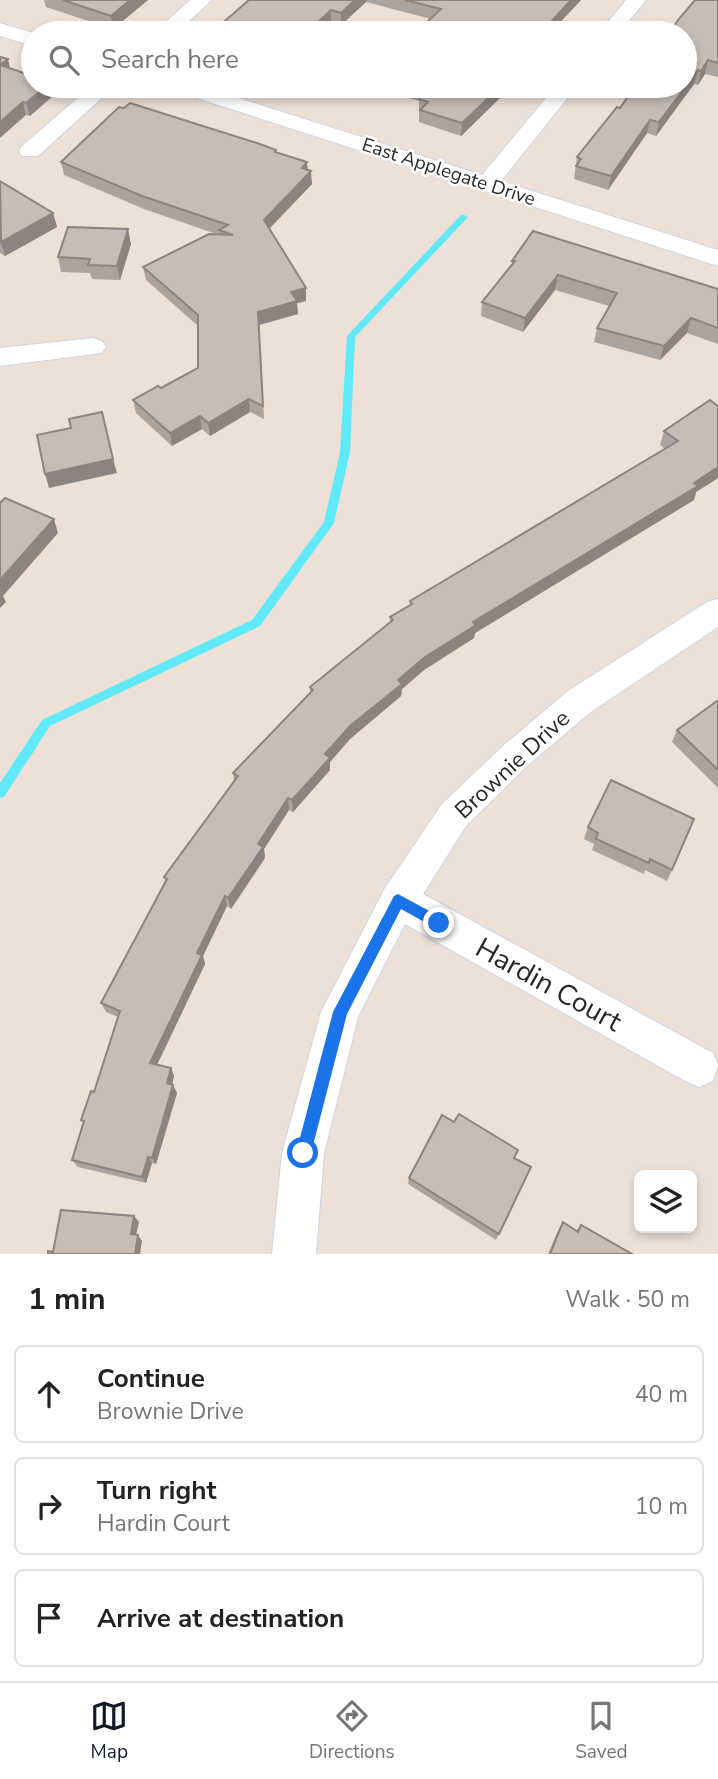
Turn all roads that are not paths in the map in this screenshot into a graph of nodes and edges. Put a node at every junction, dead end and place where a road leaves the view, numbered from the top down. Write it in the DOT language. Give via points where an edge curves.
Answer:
graph roads {
  1 [pos="202,0"];
  2 [pos="636,0"];
  3 [pos="178,21"];
  4 [pos="619,21"];
  5 [pos="0,29"];
  6 [pos="21,36"];
  7 [pos="90,98"];
  8 [pos="217,98"];
  9 [pos="557,98"];
  10 [pos="30,151"];
  11 [pos="488,183"];
  12 [pos="718,258"];
  13 [pos="93,347"];
  14 [pos="0,357"];
  15 [pos="718,611"];
  16 [pos="398,900"];
  17 [pos="699,1067"];
  18 [pos="294,1254"];
  1 -- 3 [label="street"];
  2 -- 4 [label="street"];
  5 -- 6 [label="street"];
  7 -- 10 [label="street"];
  8 -- 11 [label="street, East Applegate Drive"];
  9 -- 11 [label="street"];
  11 -- 12 [label="street, East Applegate Drive"];
  13 -- 14 [label="street"];
  15 -- 16 [label="street, Brownie Drive" via="580,701 516,755 454,815"];
  16 -- 17 [label="street, Hardin Court"];
  16 -- 18 [label="street, Brownie Drive" via="340,1012 303,1153"];
}
